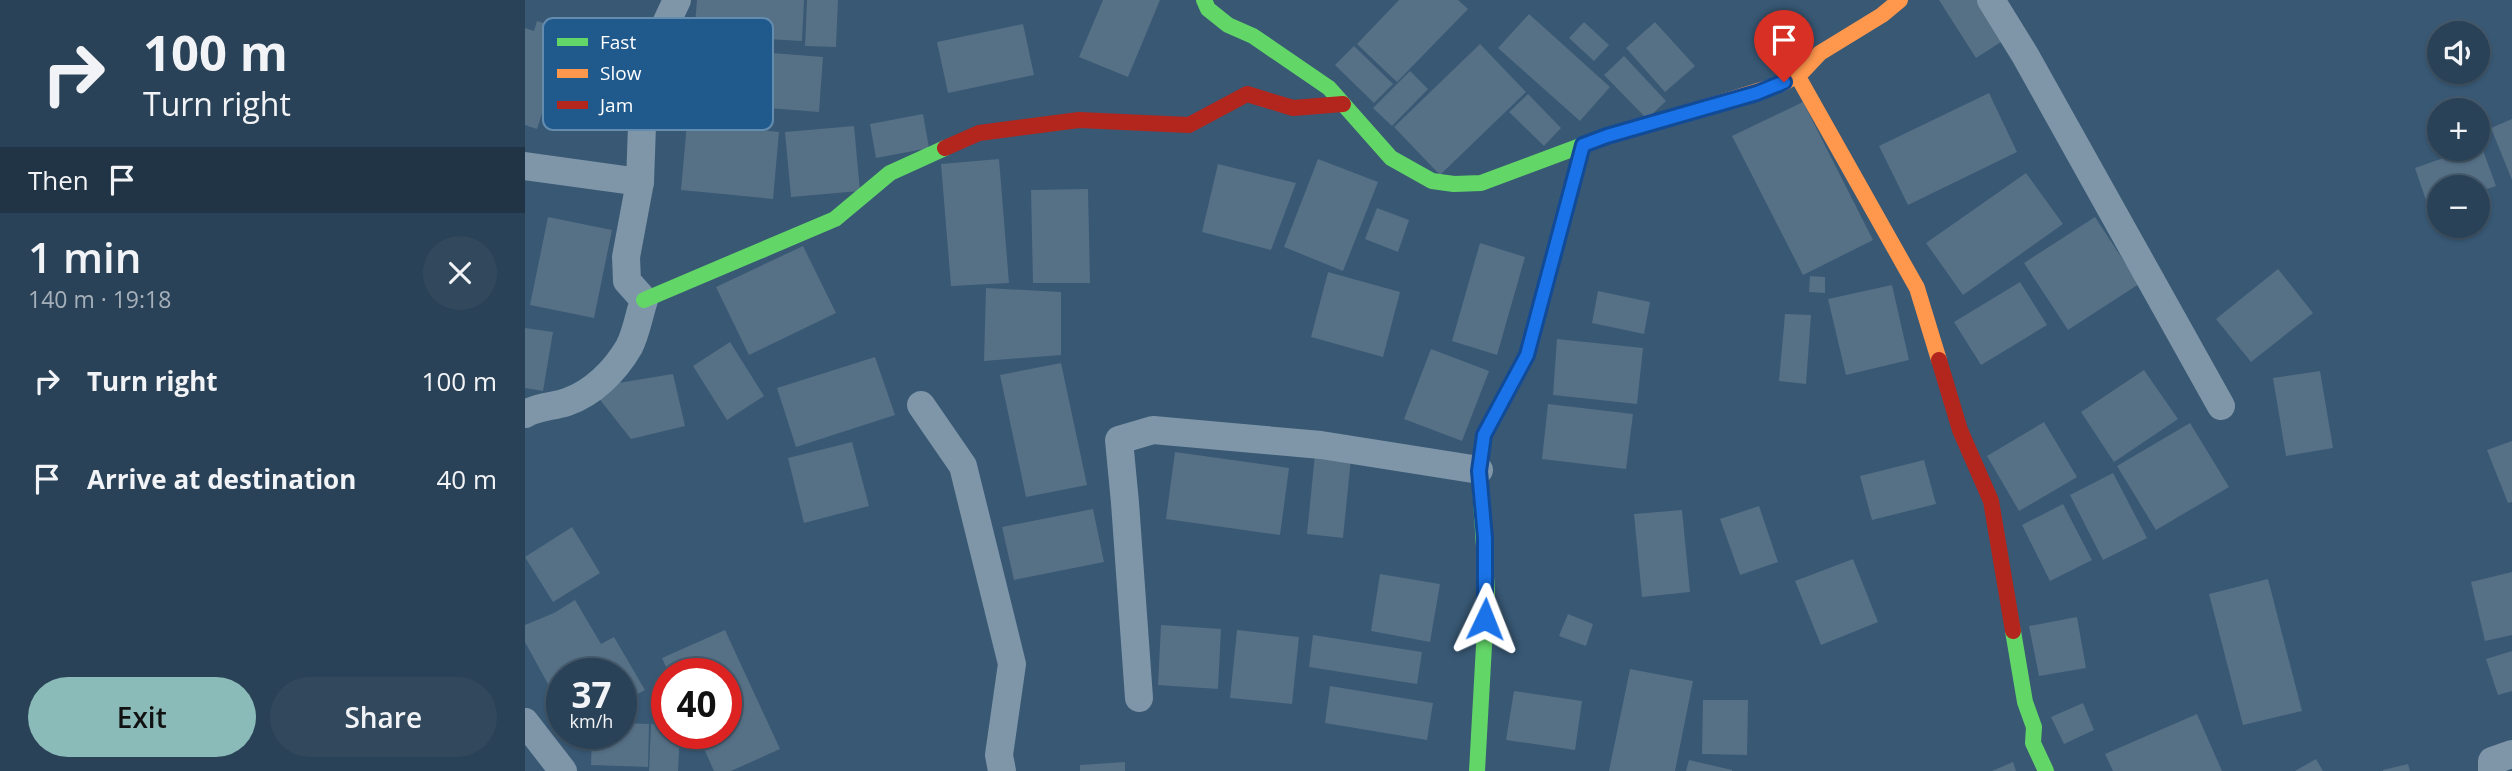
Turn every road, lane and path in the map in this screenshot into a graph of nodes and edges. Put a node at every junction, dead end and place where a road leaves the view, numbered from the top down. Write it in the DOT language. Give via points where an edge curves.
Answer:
graph roads {
  1 [pos="677,0"];
  2 [pos="1204,0"];
  3 [pos="1901,0"];
  4 [pos="1991,0"];
  5 [pos="669,18"];
  6 [pos="1797,75"];
  7 [pos="1343,104"];
  8 [pos="642,130"];
  9 [pos="1583,145"];
  10 [pos="525,166"];
  11 [pos="640,182"];
  12 [pos="643,300"];
  13 [pos="921,405"];
  14 [pos="2221,406"];
  15 [pos="525,414"];
  16 [pos="1479,471"];
  17 [pos="1139,698"];
  18 [pos="525,722"];
  19 [pos="2512,754"];
  20 [pos="563,771"];
  21 [pos="1002,771"];
  22 [pos="1477,771"];
  23 [pos="2046,771"];
  24 [pos="2492,771"];
  1 -- 5 [label="street"];
  2 -- 7 [label="street" via="1228,25 1291,61"];
  3 -- 6 [label="street" via="1820,53"];
  4 -- 14 [label="street"];
  6 -- 9 [label="street" via="1757,93"];
  6 -- 23 [label="street" via="1917,288 1960,430 1991,501 2025,702 2034,727 2032,743"];
  7 -- 9 [label="street" via="1391,158 1432,181 1481,183"];
  7 -- 12 [label="street" via="1293,108 1247,94 1189,125 1079,120 979,133 890,173 835,219"];
  8 -- 11 [label="street"];
  9 -- 16 [label="street" via="1527,355 1484,435"];
  10 -- 11 [label="street"];
  11 -- 12 [label="street" via="626,257 628,281"];
  12 -- 15 [label="street" via="630,345 612,371 568,402"];
  13 -- 21 [label="street" via="963,467 1012,664 999,755"];
  16 -- 17 [label="street" via="1321,444 1153,430 1119,440"];
  16 -- 22 [label="street" via="1487,592"];
  18 -- 20 [label="street"];
  19 -- 24 [label="street" via="2492,761"];
}
